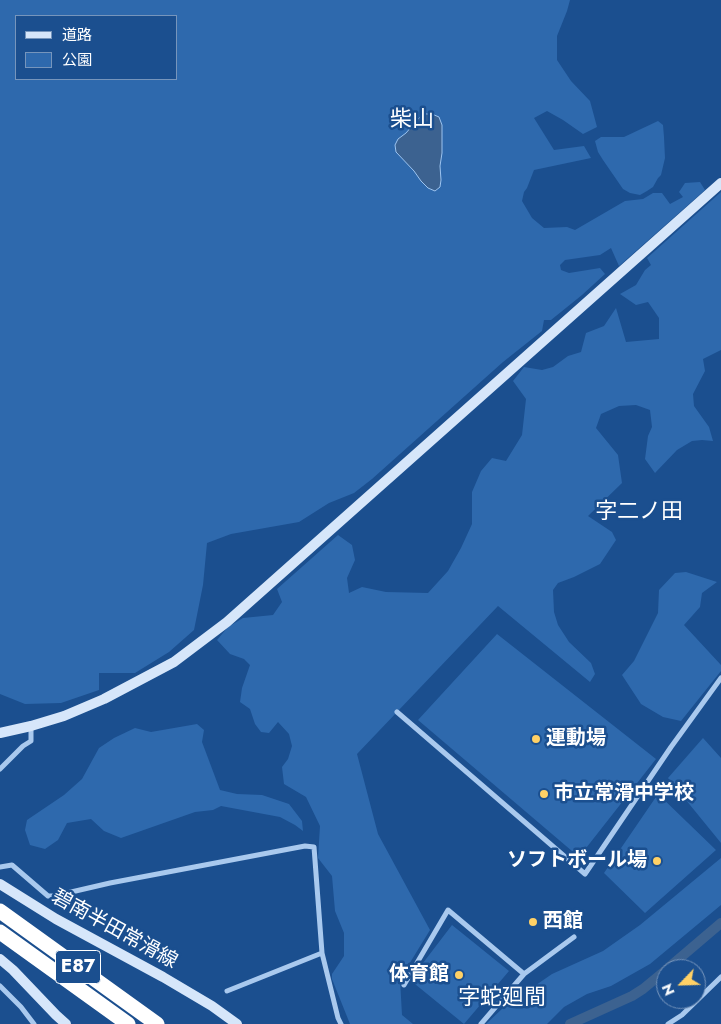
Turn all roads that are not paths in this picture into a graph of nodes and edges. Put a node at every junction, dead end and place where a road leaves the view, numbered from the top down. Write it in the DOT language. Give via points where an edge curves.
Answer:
graph roads {
  1 [pos="721,184"];
  2 [pos="721,678"];
  3 [pos="397,712"];
  4 [pos="31,726"];
  5 [pos="0,733"];
  6 [pos="0,769"];
  7 [pos="0,867"];
  8 [pos="0,884"];
  9 [pos="0,911"];
  10 [pos="0,932"];
  11 [pos="574,937"];
  12 [pos="322,953"];
  13 [pos="0,959"];
  14 [pos="524,974"];
  15 [pos="721,977"];
  16 [pos="404,985"];
  17 [pos="0,986"];
  18 [pos="227,991"];
  19 [pos="212,1006"];
  20 [pos="34,1024"];
  21 [pos="66,1024"];
  22 [pos="128,1024"];
  23 [pos="157,1024"];
  24 [pos="224,1024"];
  25 [pos="237,1024"];
  26 [pos="341,1024"];
  27 [pos="481,1024"];
  28 [pos="668,1024"];
  1 -- 4 [label="street" via="227,622 174,662 104,700"];
  2 -- 3 [label="street" via="585,874"];
  4 -- 5 [label="street"];
  4 -- 6 [label="street" via="31,741"];
  7 -- 12 [label="street" via="12,865 48,896 54,896 108,883 305,846 314,847"];
  8 -- 19 [label="street, 碧南半田常滑線"];
  9 -- 23 [label="highway, E87"];
  10 -- 22 [label="highway, E87"];
  11 -- 14 [label="street"];
  12 -- 18 [label="street"];
  12 -- 26 [label="street"];
  13 -- 21 [label="street"];
  14 -- 16 [label="street" via="448,910"];
  14 -- 27 [label="street"];
  15 -- 28 [label="street" via="682,1015"];
  17 -- 20 [label="street"];
  19 -- 24 [label="street, 碧南半田常滑線"];
  19 -- 25 [label="street, 碧南半田常滑線"];
}
